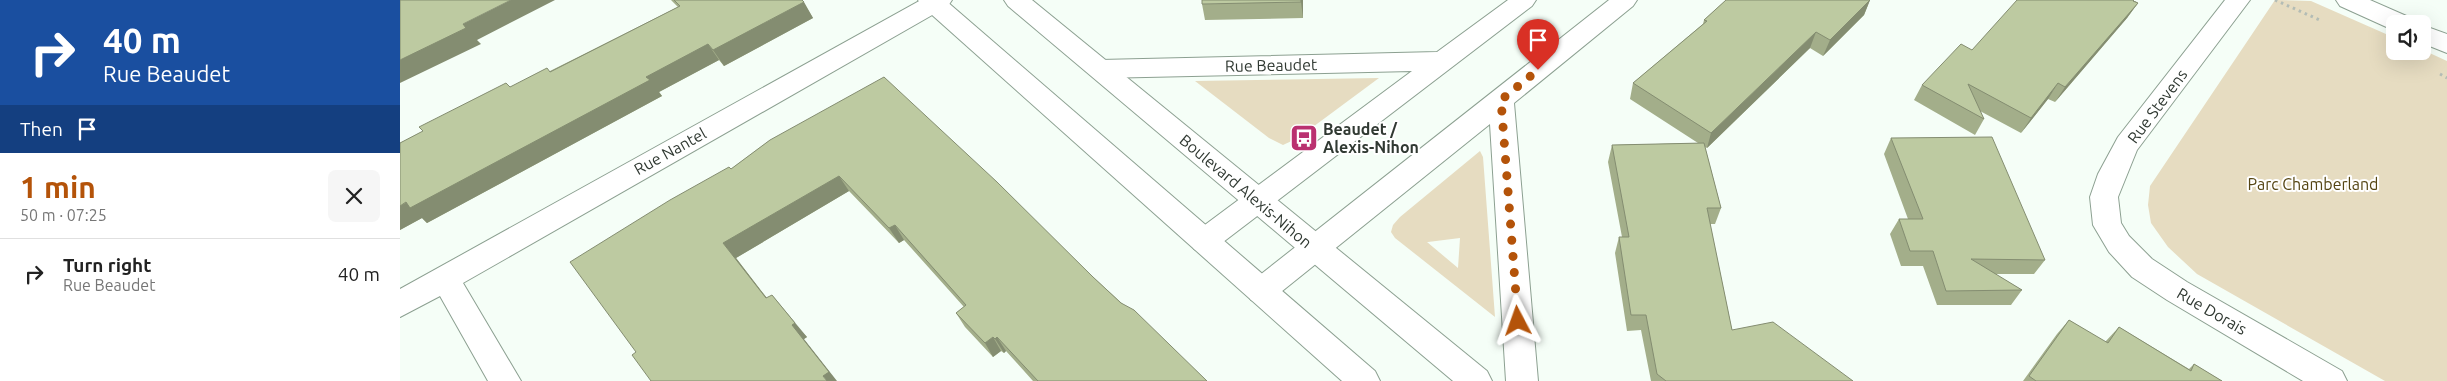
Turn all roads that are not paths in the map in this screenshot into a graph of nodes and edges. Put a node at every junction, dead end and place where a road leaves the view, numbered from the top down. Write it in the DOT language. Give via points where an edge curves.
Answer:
graph roads {
  1 [pos="1016,0"];
  2 [pos="1524,0"];
  3 [pos="1624,0"];
  4 [pos="2238,0"];
  5 [pos="2348,0"];
  6 [pos="935,1"];
  7 [pos="2386,17"];
  8 [pos="2431,37"];
  9 [pos="2447,44"];
  10 [pos="1443,61"];
  11 [pos="1100,69"];
  12 [pos="1501,100"];
  13 [pos="1259,200"];
  14 [pos="2107,224"];
  15 [pos="1204,242"];
  16 [pos="1316,249"];
  17 [pos="445,279"];
  18 [pos="1261,291"];
  19 [pos="400,304"];
  20 [pos="505,381"];
  21 [pos="1364,381"];
  22 [pos="1476,381"];
  23 [pos="1522,381"];
  24 [pos="2331,381"];
  1 -- 11 [label="street, Boulevard Alexis-Nihon"];
  2 -- 10 [label="street"];
  3 -- 12 [label="street"];
  4 -- 14 [label="street, Rue Stevens" via="2128,144 2104,197"];
  5 -- 7 [label="street"];
  6 -- 15 [label="street"];
  6 -- 17 [label="street, Rue Nantel"];
  8 -- 9 [label="street"];
  10 -- 11 [label="street, Rue Beaudet"];
  10 -- 13 [label="street"];
  11 -- 13 [label="street, Boulevard Alexis-Nihon"];
  12 -- 16 [label="street"];
  12 -- 23 [label="street"];
  13 -- 15 [label="street"];
  13 -- 16 [label="street, Boulevard Alexis-Nihon"];
  14 -- 24 [label="street, Rue Dorais" via="2119,244 2142,268"];
  15 -- 18 [label="street"];
  16 -- 18 [label="street"];
  16 -- 22 [label="street, Boulevard Alexis-Nihon"];
  17 -- 19 [label="street, Rue Nantel"];
  17 -- 20 [label="street"];
  18 -- 21 [label="street"];
}
